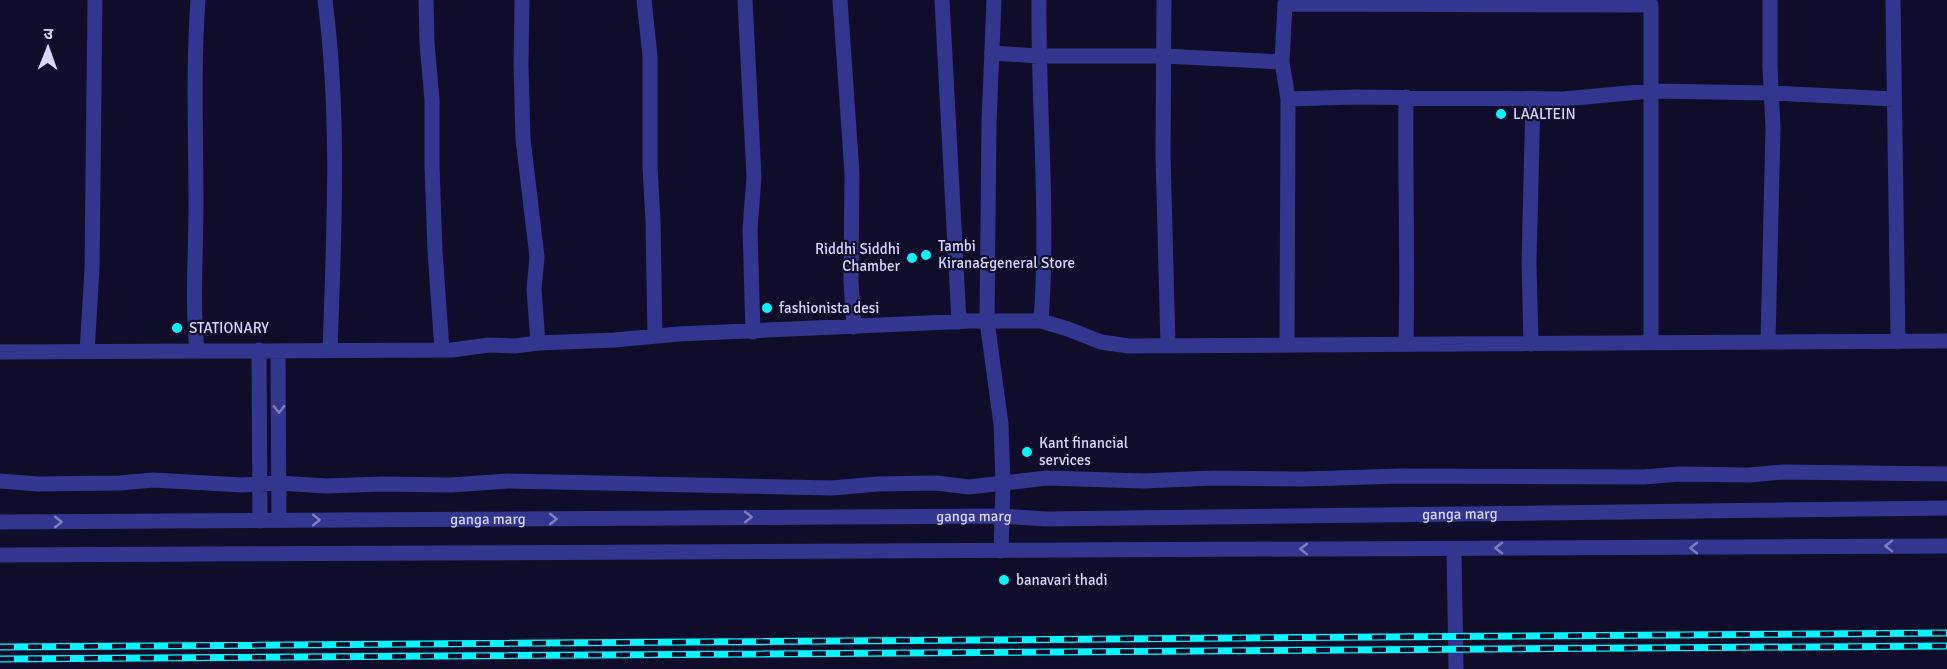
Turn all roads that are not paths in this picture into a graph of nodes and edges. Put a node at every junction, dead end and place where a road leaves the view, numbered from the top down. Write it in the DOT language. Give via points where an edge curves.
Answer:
graph roads {
  1 [pos="95,0"];
  2 [pos="198,0"];
  3 [pos="325,0"];
  4 [pos="426,0"];
  5 [pos="522,0"];
  6 [pos="644,0"];
  7 [pos="744,0"];
  8 [pos="840,0"];
  9 [pos="942,0"];
  10 [pos="994,0"];
  11 [pos="1040,0"];
  12 [pos="1164,0"];
  13 [pos="1770,0"];
  14 [pos="1893,0"];
  15 [pos="1285,2"];
  16 [pos="1404,2"];
  17 [pos="1525,2"];
  18 [pos="1651,2"];
  19 [pos="992,53"];
  20 [pos="1039,56"];
  21 [pos="1164,57"];
  22 [pos="1282,62"];
  23 [pos="1651,91"];
  24 [pos="1771,93"];
  25 [pos="1406,98"];
  26 [pos="1288,99"];
  27 [pos="1533,99"];
  28 [pos="1894,99"];
  29 [pos="987,321"];
  30 [pos="1041,321"];
  31 [pos="959,322"];
  32 [pos="854,327"];
  33 [pos="753,332"];
  34 [pos="655,336"];
  35 [pos="1947,341"];
  36 [pos="1768,342"];
  37 [pos="1898,342"];
  38 [pos="538,343"];
  39 [pos="1651,343"];
  40 [pos="1406,344"];
  41 [pos="1531,344"];
  42 [pos="1287,345"];
  43 [pos="1168,346"];
  44 [pos="259,350"];
  45 [pos="330,350"];
  46 [pos="442,350"];
  47 [pos="197,351"];
  48 [pos="278,351"];
  49 [pos="0,352"];
  50 [pos="87,352"];
  51 [pos="1947,474"];
  52 [pos="0,481"];
  53 [pos="260,483"];
  54 [pos="279,483"];
  55 [pos="1003,484"];
  56 [pos="1947,508"];
  57 [pos="1000,516"];
  58 [pos="279,520"];
  59 [pos="260,521"];
  60 [pos="0,522"];
  61 [pos="1947,546"];
  62 [pos="1454,549"];
  63 [pos="1001,551"];
  64 [pos="0,555"];
  65 [pos="1456,669"];
  1 -- 50 [label="street" via="92,269"];
  2 -- 47 [label="street" via="193,272"];
  3 -- 45 [label="street" via="333,132"];
  4 -- 46 [label="street"];
  5 -- 38 [label="street" via="523,139 537,257 534,288"];
  6 -- 34 [label="street" via="650,56"];
  7 -- 33 [label="street" via="754,177 750,229"];
  8 -- 32 [label="street" via="852,173"];
  9 -- 31 [label="street"];
  10 -- 19 [label="street"];
  11 -- 20 [label="street"];
  12 -- 21 [label="street"];
  13 -- 24 [label="street"];
  14 -- 28 [label="street"];
  15 -- 16 [label="street"];
  15 -- 22 [label="street"];
  16 -- 17 [label="street"];
  17 -- 18 [label="street"];
  18 -- 23 [label="street"];
  19 -- 20 [label="street"];
  19 -- 29 [label="street"];
  20 -- 21 [label="street"];
  20 -- 30 [label="street" via="1045,273"];
  21 -- 22 [label="street"];
  21 -- 43 [label="street"];
  22 -- 26 [label="street"];
  23 -- 24 [label="street"];
  23 -- 27 [label="street"];
  23 -- 39 [label="street"];
  24 -- 28 [label="street"];
  24 -- 36 [label="street"];
  25 -- 26 [label="street"];
  25 -- 27 [label="street"];
  25 -- 40 [label="street"];
  26 -- 42 [label="street"];
  27 -- 41 [label="street"];
  28 -- 37 [label="street"];
  29 -- 30 [label="street"];
  29 -- 31 [label="street"];
  29 -- 55 [label="street" via="1001,424"];
  30 -- 43 [label="street" via="1101,342"];
  31 -- 32 [label="street"];
  32 -- 33 [label="street"];
  33 -- 34 [label="street"];
  34 -- 38 [label="street"];
  35 -- 37 [label="street"];
  36 -- 37 [label="street"];
  36 -- 39 [label="street"];
  38 -- 46 [label="street"];
  39 -- 41 [label="street"];
  40 -- 41 [label="street"];
  40 -- 42 [label="street"];
  42 -- 43 [label="street"];
  44 -- 47 [label="street"];
  44 -- 48 [label="street"];
  44 -- 53 [label="street"];
  45 -- 46 [label="street"];
  45 -- 48 [label="street"];
  47 -- 50 [label="street"];
  48 -- 54 [label="street, one-way"];
  49 -- 50 [label="street"];
  51 -- 55 [label="street" via="1783,472 1644,477 1143,481 1047,478"];
  52 -- 53 [label="street"];
  53 -- 54 [label="street"];
  53 -- 59 [label="street"];
  54 -- 55 [label="street" via="451,485 508,481 832,488"];
  54 -- 58 [label="street"];
  55 -- 57 [label="street"];
  56 -- 57 [label="street, ganga marg" via="1045,519"];
  58 -- 57 [label="street, ganga marg, one-way"];
  57 -- 63 [label="street"];
  58 -- 59 [label="street, ganga marg"];
  60 -- 59 [label="street, ganga marg, one-way"];
  61 -- 62 [label="street, one-way"];
  62 -- 63 [label="street, one-way"];
  62 -- 65 [label="street"];
  63 -- 64 [label="street"];
}
